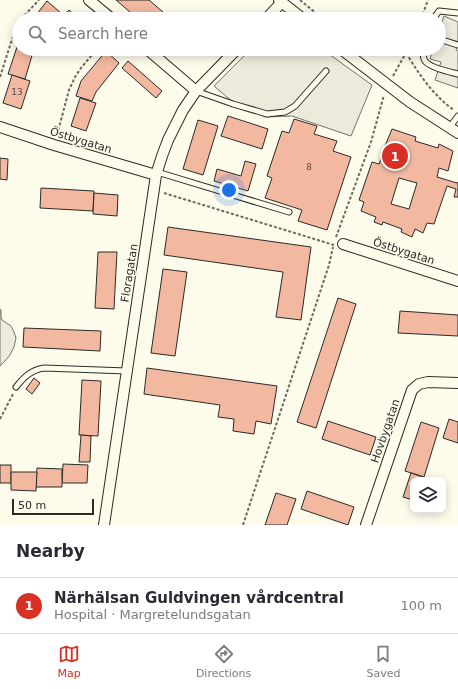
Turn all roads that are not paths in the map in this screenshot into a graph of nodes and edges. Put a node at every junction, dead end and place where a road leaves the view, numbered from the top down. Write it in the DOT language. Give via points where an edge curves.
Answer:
graph roads {
  1 [pos="89,0"];
  2 [pos="280,1"];
  3 [pos="104,12"];
  4 [pos="271,12"];
  5 [pos="294,12"];
  6 [pos="438,12"];
  7 [pos="458,13"];
  8 [pos="446,41"];
  9 [pos="458,45"];
  10 [pos="155,56"];
  11 [pos="230,56"];
  12 [pos="350,56"];
  13 [pos="424,56"];
  14 [pos="326,71"];
  15 [pos="458,74"];
  16 [pos="196,91"];
  17 [pos="458,116"];
  18 [pos="0,127"];
  19 [pos="454,130"];
  20 [pos="156,174"];
  21 [pos="289,212"];
  22 [pos="338,244"];
  23 [pos="458,281"];
  24 [pos="126,371"];
  25 [pos="458,383"];
  26 [pos="16,387"];
  27 [pos="104,525"];
  28 [pos="366,525"];
  1 -- 3 [label="street"];
  2 -- 4 [label="street"];
  2 -- 5 [label="street"];
  6 -- 7 [label="lane"];
  8 -- 9 [label="lane"];
  10 -- 16 [label="street"];
  11 -- 16 [label="street, Floragatan"];
  12 -- 19 [label="street" via="410,102"];
  13 -- 15 [label="lane" via="430,66"];
  14 -- 16 [label="lane" via="295,106 285,112 267,114"];
  16 -- 20 [label="street, Floragatan" via="174,127"];
  17 -- 19 [label="lane"];
  18 -- 20 [label="street, Östbygatan"];
  20 -- 21 [label="lane"];
  20 -- 24 [label="street, Floragatan"];
  22 -- 23 [label="street, Östbygatan"];
  24 -- 26 [label="lane" via="37,369"];
  24 -- 27 [label="street, Floragatan"];
  25 -- 28 [label="street, Hovbygatan" via="428,382 419,384 412,390"];
}
